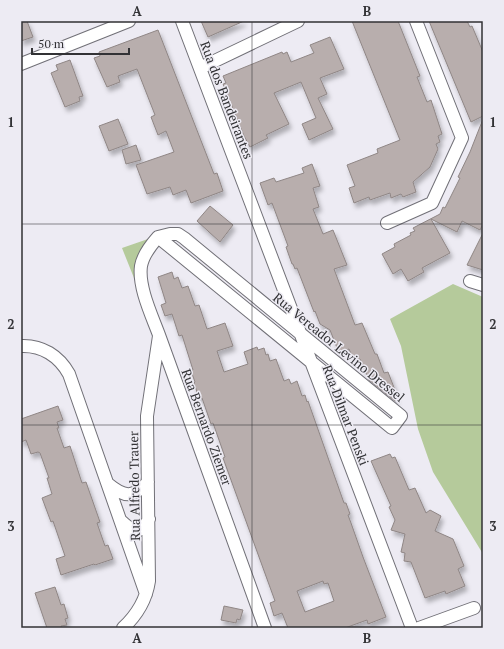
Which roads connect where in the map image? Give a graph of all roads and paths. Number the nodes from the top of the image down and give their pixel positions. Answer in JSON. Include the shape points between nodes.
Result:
{"nodes":[{"id":1,"x":129,"y":21,"type":"edge"},
{"id":2,"x":182,"y":21,"type":"edge"},
{"id":3,"x":298,"y":21,"type":"edge"},
{"id":4,"x":416,"y":21,"type":"edge"},
{"id":5,"x":21,"y":64,"type":"edge"},
{"id":6,"x":200,"y":68,"type":"junction"},
{"id":7,"x":245,"y":188,"type":"joint"},
{"id":8,"x":387,"y":223,"type":"dead end"},
{"id":9,"x":158,"y":237,"type":"junction"},
{"id":10,"x":470,"y":281,"type":"dead end"},
{"id":11,"x":483,"y":285,"type":"edge"},
{"id":12,"x":300,"y":333,"type":"junction"},
{"id":13,"x":159,"y":335,"type":"junction"},
{"id":14,"x":21,"y":346,"type":"edge"},
{"id":15,"x":312,"y":363,"type":"junction"},
{"id":16,"x":148,"y":482,"type":"junction"},
{"id":17,"x":108,"y":484,"type":"junction"},
{"id":18,"x":149,"y":518,"type":"junction"},
{"id":19,"x":121,"y":521,"type":"junction"},
{"id":20,"x":147,"y":595,"type":"junction"},
{"id":21,"x":474,"y":608,"type":"dead end"},
{"id":22,"x":123,"y":628,"type":"edge"},
{"id":23,"x":265,"y":628,"type":"edge"},
{"id":24,"x":412,"y":628,"type":"edge"},
{"id":25,"x":419,"y":628,"type":"edge"}],
"edges":[{"from":1,"to":5,"type":"street"},
{"from":2,"to":6,"type":"street","name":"Rua dos Bandeirantes"},
{"from":3,"to":6,"type":"street"},
{"from":4,"to":8,"type":"street","via":[[462,138],[432,203]]},
{"from":6,"to":7,"type":"street","name":"Rua dos Bandeirantes"},
{"from":7,"to":12,"type":"street","name":"Rua Dilmar Penski"},
{"from":9,"to":12,"type":"street","name":"Rua Vereador Levino Dressel","via":[[178,234],[184,238]]},
{"from":9,"to":13,"type":"street","name":"Rua Bernardo Ziemer","via":[[148,250],[141,267],[143,287]]},
{"from":9,"to":15,"type":"street","name":"Rua Vereador Levino Dressel"},
{"from":10,"to":11,"type":"street"},
{"from":12,"to":15,"type":"street","name":"Rua Dilmar Penski"},
{"from":12,"to":15,"type":"street","name":"Rua Vereador Levino Dressel","via":[[401,416],[392,428]]},
{"from":13,"to":16,"type":"street","name":"Rua Alfredo Trauer","via":[[147,416]]},
{"from":13,"to":23,"type":"street","name":"Rua Bernardo Ziemer"},
{"from":14,"to":17,"type":"street","via":[[40,348],[65,366]]},
{"from":15,"to":24,"type":"street","name":"Rua Dilmar Penski"},
{"from":16,"to":17,"type":"street","via":[[140,490],[125,494]]},
{"from":16,"to":18,"type":"street","name":"Rua Alfredo Trauer"},
{"from":17,"to":19,"type":"street"},
{"from":18,"to":19,"type":"street","via":[[144,528],[134,531]]},
{"from":18,"to":20,"type":"street","name":"Rua Alfredo Trauer","via":[[150,572]]},
{"from":19,"to":20,"type":"street"},
{"from":20,"to":22,"type":"street","name":"Rua Alfredo Trauer","via":[[137,613]]},
{"from":21,"to":25,"type":"street"}]}
